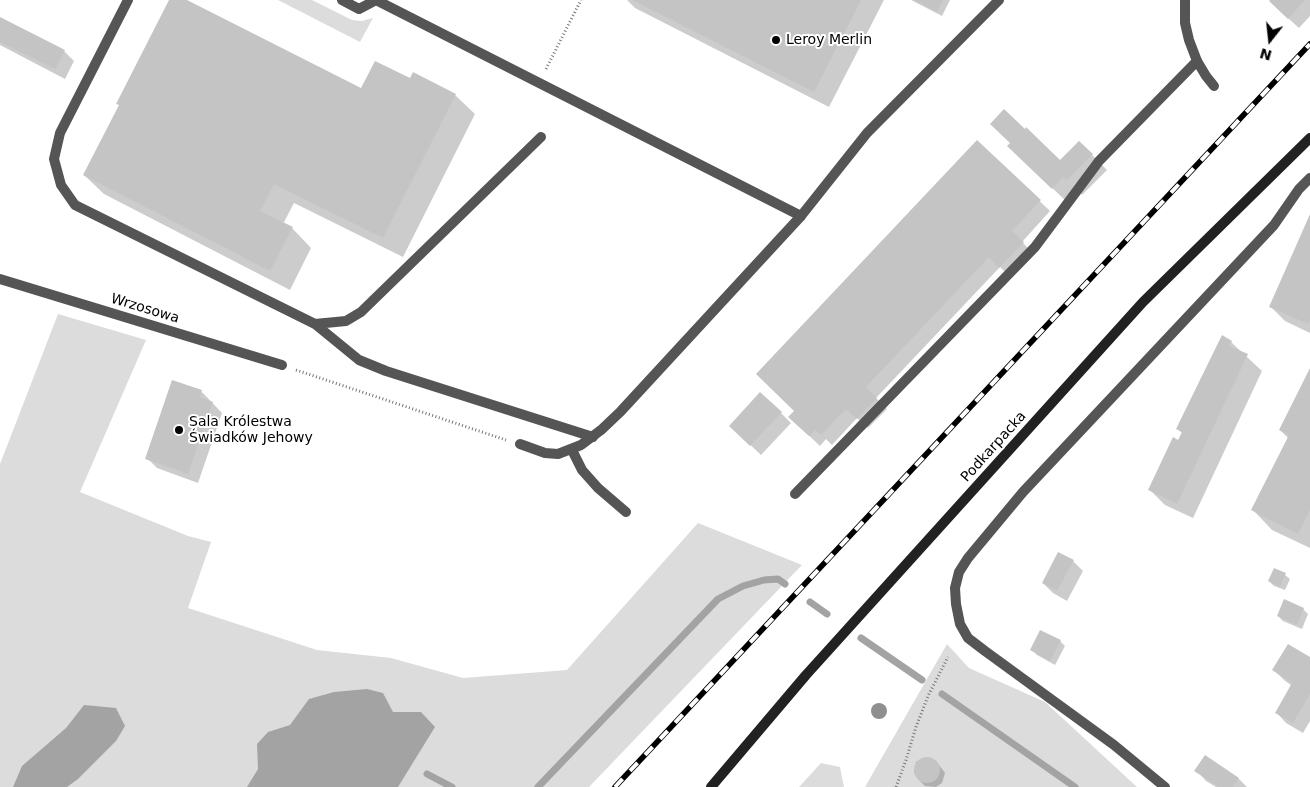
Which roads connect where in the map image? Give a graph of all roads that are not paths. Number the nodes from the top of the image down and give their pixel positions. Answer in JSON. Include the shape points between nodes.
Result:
{"nodes":[{"id":1,"x":128,"y":0,"type":"edge"},
{"id":2,"x":342,"y":0,"type":"edge"},
{"id":3,"x":376,"y":0,"type":"edge"},
{"id":4,"x":999,"y":0,"type":"edge"},
{"id":5,"x":1185,"y":0,"type":"edge"},
{"id":6,"x":1197,"y":61,"type":"junction"},
{"id":7,"x":1214,"y":86,"type":"dead end"},
{"id":8,"x":541,"y":137,"type":"dead end"},
{"id":9,"x":1310,"y":138,"type":"edge"},
{"id":10,"x":1310,"y":178,"type":"edge"},
{"id":11,"x":801,"y":216,"type":"junction"},
{"id":12,"x":0,"y":279,"type":"edge"},
{"id":13,"x":316,"y":324,"type":"junction"},
{"id":14,"x":282,"y":365,"type":"road end"},
{"id":15,"x":593,"y":437,"type":"junction"},
{"id":16,"x":520,"y":444,"type":"road end"},
{"id":17,"x":572,"y":450,"type":"junction"},
{"id":18,"x":795,"y":494,"type":"dead end"},
{"id":19,"x":626,"y":512,"type":"dead end"},
{"id":20,"x":712,"y":787,"type":"edge"},
{"id":21,"x":1165,"y":787,"type":"edge"}],
"edges":[{"from":1,"to":13,"type":"street","via":[[60,133],[54,159],[61,184],[76,204]]},
{"from":2,"to":3,"type":"street","via":[[359,9]]},
{"from":3,"to":11,"type":"street"},
{"from":4,"to":11,"type":"street","via":[[868,133]]},
{"from":5,"to":6,"type":"street","via":[[1188,40]]},
{"from":6,"to":7,"type":"street"},
{"from":6,"to":18,"type":"street","via":[[1100,161],[1035,247]]},
{"from":8,"to":13,"type":"street","via":[[362,312],[346,321]]},
{"from":9,"to":20,"type":"main road","name":"Podkarpacka","via":[[1143,302],[806,675]]},
{"from":10,"to":21,"type":"street","via":[[1274,225],[1023,492],[968,558],[959,572],[955,588],[960,624],[968,638],[1114,745]]},
{"from":11,"to":15,"type":"street"},
{"from":12,"to":14,"type":"street","name":"Wrzosowa"},
{"from":13,"to":15,"type":"street","via":[[359,360]]},
{"from":15,"to":17,"type":"street"},
{"from":16,"to":17,"type":"street","via":[[545,453]]},
{"from":17,"to":19,"type":"street","via":[[582,470]]}]}
